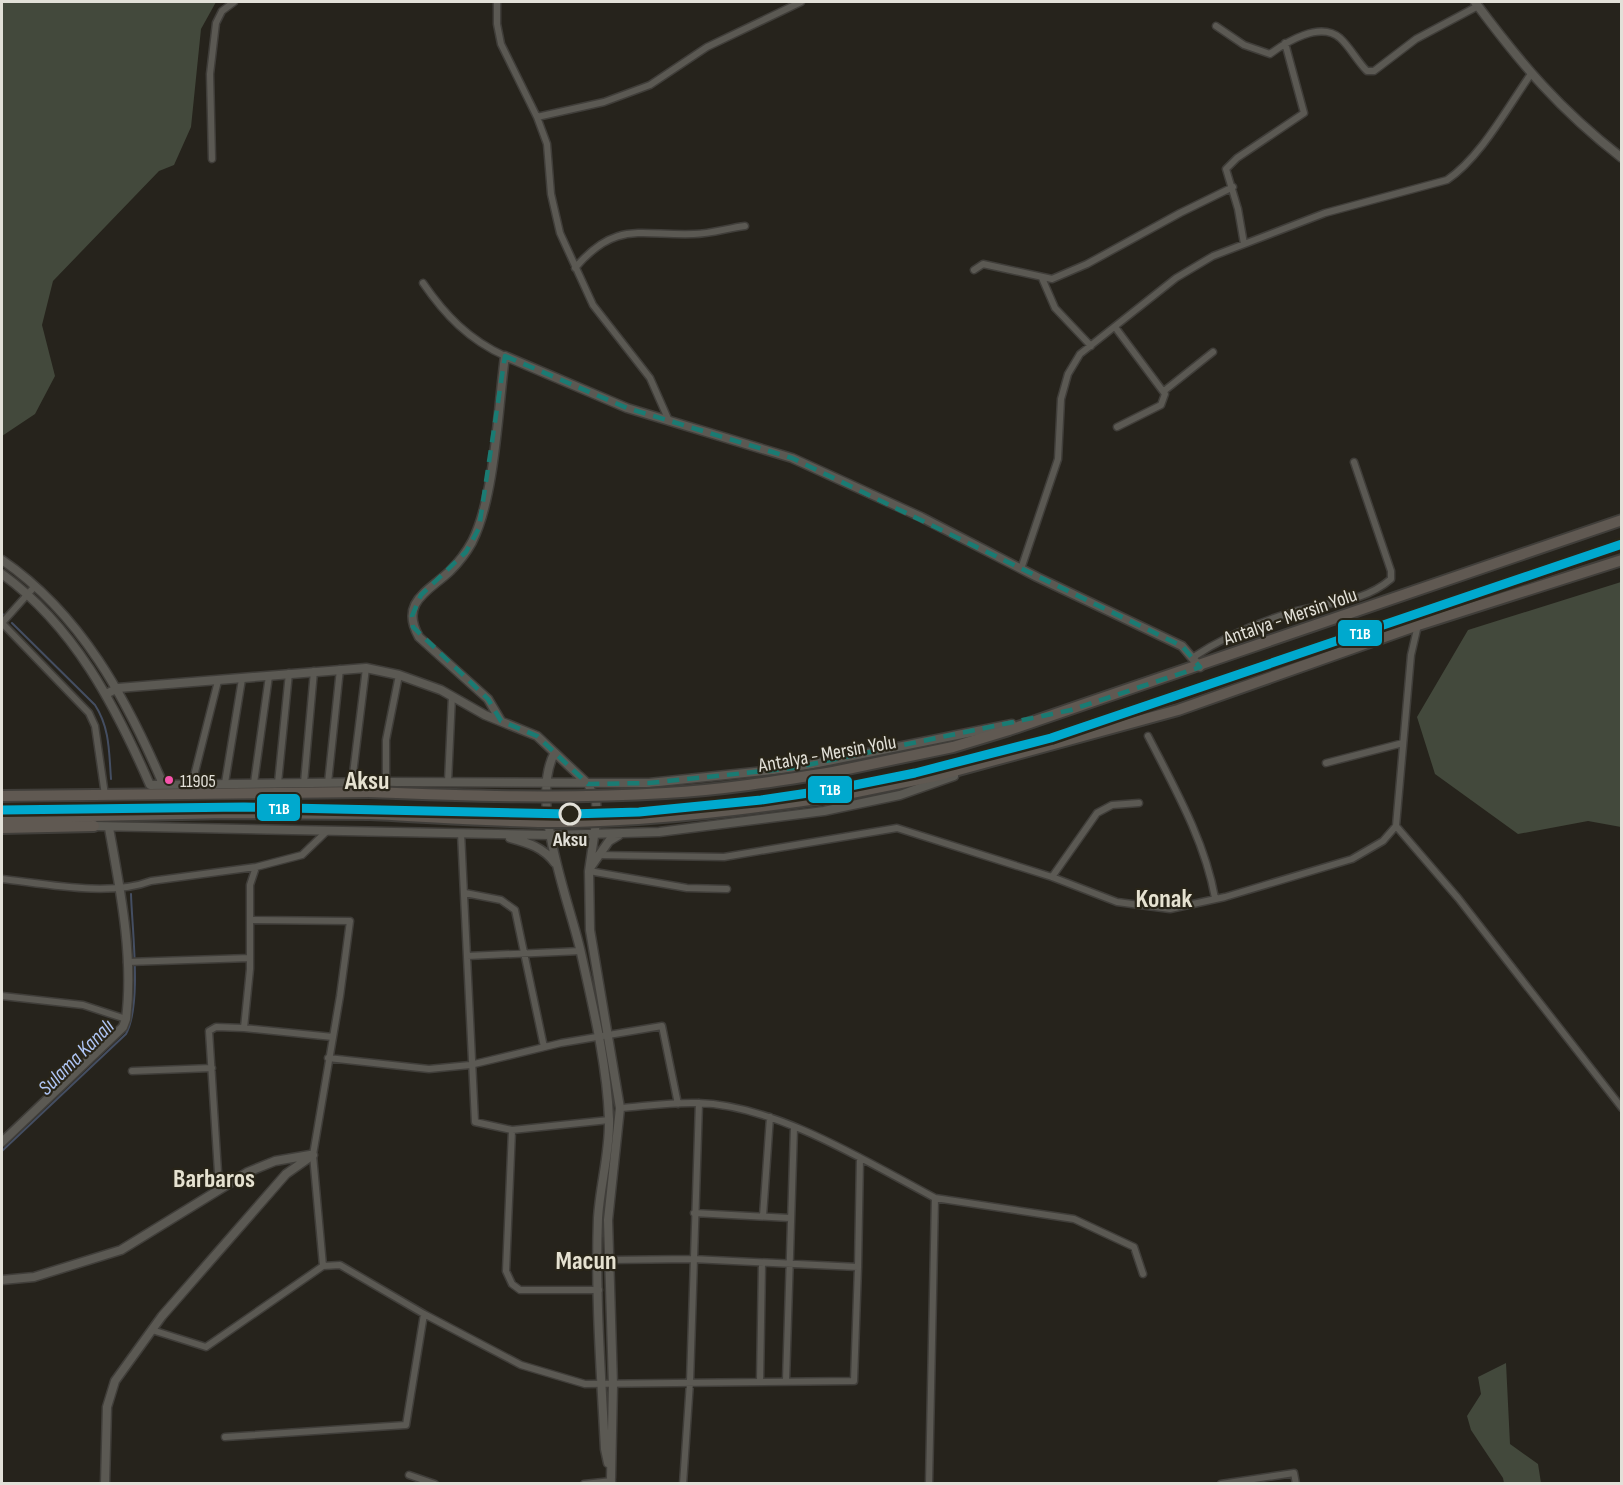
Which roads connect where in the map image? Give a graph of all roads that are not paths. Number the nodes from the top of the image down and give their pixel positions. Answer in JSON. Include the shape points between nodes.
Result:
{"nodes":[{"id":1,"x":234,"y":2,"type":"edge"},
{"id":2,"x":497,"y":2,"type":"edge"},
{"id":3,"x":801,"y":2,"type":"edge"},
{"id":4,"x":1476,"y":4,"type":"edge"},
{"id":5,"x":1216,"y":26,"type":"dead end"},
{"id":6,"x":1285,"y":43,"type":"junction"},
{"id":7,"x":1531,"y":74,"type":"junction"},
{"id":8,"x":537,"y":117,"type":"junction"},
{"id":9,"x":1622,"y":158,"type":"edge"},
{"id":10,"x":212,"y":159,"type":"dead end"},
{"id":11,"x":1233,"y":187,"type":"junction"},
{"id":12,"x":745,"y":226,"type":"dead end"},
{"id":13,"x":1244,"y":244,"type":"junction"},
{"id":14,"x":575,"y":268,"type":"junction"},
{"id":15,"x":974,"y":270,"type":"dead end"},
{"id":16,"x":1042,"y":278,"type":"junction"},
{"id":17,"x":423,"y":283,"type":"dead end"},
{"id":18,"x":1115,"y":327,"type":"junction"},
{"id":19,"x":1091,"y":346,"type":"junction"},
{"id":20,"x":1213,"y":352,"type":"dead end"},
{"id":21,"x":505,"y":356,"type":"junction"},
{"id":22,"x":1164,"y":391,"type":"junction"},
{"id":23,"x":669,"y":421,"type":"junction"},
{"id":24,"x":1117,"y":427,"type":"dead end"},
{"id":25,"x":1354,"y":462,"type":"dead end"},
{"id":26,"x":1622,"y":520,"type":"edge"},
{"id":27,"x":2,"y":560,"type":"edge"},
{"id":28,"x":1622,"y":560,"type":"edge"},
{"id":29,"x":1021,"y":569,"type":"junction"},
{"id":30,"x":2,"y":574,"type":"edge"},
{"id":31,"x":34,"y":586,"type":"junction"},
{"id":32,"x":27,"y":596,"type":"junction"},
{"id":33,"x":2,"y":623,"type":"edge"},
{"id":34,"x":1418,"y":626,"type":"junction"},
{"id":35,"x":1196,"y":663,"type":"junction"},
{"id":36,"x":340,"y":668,"type":"junction"},
{"id":37,"x":366,"y":668,"type":"junction"},
{"id":38,"x":314,"y":670,"type":"junction"},
{"id":39,"x":289,"y":673,"type":"junction"},
{"id":40,"x":399,"y":675,"type":"junction"},
{"id":41,"x":269,"y":676,"type":"junction"},
{"id":42,"x":242,"y":679,"type":"junction"},
{"id":43,"x":218,"y":681,"type":"junction"},
{"id":44,"x":118,"y":688,"type":"junction"},
{"id":45,"x":106,"y":694,"type":"junction"},
{"id":46,"x":452,"y":696,"type":"junction"},
{"id":47,"x":1071,"y":710,"type":"junction"},
{"id":48,"x":501,"y":721,"type":"junction"},
{"id":49,"x":1148,"y":736,"type":"dead end"},
{"id":50,"x":1403,"y":743,"type":"junction"},
{"id":51,"x":554,"y":754,"type":"junction"},
{"id":52,"x":993,"y":761,"type":"junction"},
{"id":53,"x":1326,"y":763,"type":"dead end"},
{"id":54,"x":352,"y":782,"type":"junction"},
{"id":55,"x":386,"y":782,"type":"junction"},
{"id":56,"x":448,"y":782,"type":"junction"},
{"id":57,"x":225,"y":783,"type":"junction"},
{"id":58,"x":254,"y":783,"type":"junction"},
{"id":59,"x":278,"y":783,"type":"junction"},
{"id":60,"x":304,"y":783,"type":"junction"},
{"id":61,"x":328,"y":783,"type":"junction"},
{"id":62,"x":163,"y":784,"type":"junction"},
{"id":63,"x":192,"y":784,"type":"junction"},
{"id":64,"x":548,"y":784,"type":"junction"},
{"id":65,"x":588,"y":784,"type":"junction"},
{"id":66,"x":150,"y":785,"type":"junction"},
{"id":67,"x":105,"y":795,"type":"junction"},
{"id":68,"x":120,"y":795,"type":"junction"},
{"id":69,"x":2,"y":796,"type":"edge"},
{"id":70,"x":1139,"y":803,"type":"dead end"},
{"id":71,"x":2,"y":818,"type":"edge"},
{"id":72,"x":26,"y":818,"type":"junction"},
{"id":73,"x":94,"y":826,"type":"junction"},
{"id":74,"x":1396,"y":826,"type":"junction"},
{"id":75,"x":2,"y":828,"type":"edge"},
{"id":76,"x":109,"y":828,"type":"junction"},
{"id":77,"x":327,"y":831,"type":"junction"},
{"id":78,"x":461,"y":833,"type":"junction"},
{"id":79,"x":495,"y":834,"type":"junction"},
{"id":80,"x":621,"y":834,"type":"junction"},
{"id":81,"x":550,"y":835,"type":"junction"},
{"id":82,"x":595,"y":835,"type":"junction"},
{"id":83,"x":598,"y":855,"type":"junction"},
{"id":84,"x":557,"y":866,"type":"junction"},
{"id":85,"x":256,"y":867,"type":"junction"},
{"id":86,"x":589,"y":871,"type":"junction"},
{"id":87,"x":1052,"y":877,"type":"junction"},
{"id":88,"x":2,"y":879,"type":"edge"},
{"id":89,"x":120,"y":888,"type":"junction"},
{"id":90,"x":727,"y":890,"type":"dead end"},
{"id":91,"x":465,"y":893,"type":"junction"},
{"id":92,"x":1215,"y":898,"type":"junction"},
{"id":93,"x":250,"y":920,"type":"junction"},
{"id":94,"x":581,"y":951,"type":"junction"},
{"id":95,"x":525,"y":953,"type":"junction"},
{"id":96,"x":467,"y":956,"type":"junction"},
{"id":97,"x":250,"y":957,"type":"junction"},
{"id":98,"x":128,"y":963,"type":"junction"},
{"id":99,"x":2,"y":996,"type":"edge"},
{"id":100,"x":126,"y":1019,"type":"junction"},
{"id":101,"x":244,"y":1028,"type":"junction"},
{"id":102,"x":609,"y":1035,"type":"junction"},
{"id":103,"x":333,"y":1037,"type":"junction"},
{"id":104,"x":597,"y":1037,"type":"junction"},
{"id":105,"x":544,"y":1047,"type":"junction"},
{"id":106,"x":328,"y":1058,"type":"junction"},
{"id":107,"x":470,"y":1065,"type":"junction"},
{"id":108,"x":212,"y":1068,"type":"junction"},
{"id":109,"x":132,"y":1071,"type":"dead end"},
{"id":110,"x":699,"y":1103,"type":"junction"},
{"id":111,"x":678,"y":1104,"type":"junction"},
{"id":112,"x":620,"y":1108,"type":"junction"},
{"id":113,"x":1622,"y":1108,"type":"edge"},
{"id":114,"x":770,"y":1117,"type":"junction"},
{"id":115,"x":609,"y":1120,"type":"junction"},
{"id":116,"x":794,"y":1128,"type":"junction"},
{"id":117,"x":512,"y":1130,"type":"junction"},
{"id":118,"x":2,"y":1142,"type":"edge"},
{"id":119,"x":313,"y":1155,"type":"junction"},
{"id":120,"x":860,"y":1158,"type":"junction"},
{"id":121,"x":219,"y":1188,"type":"junction"},
{"id":122,"x":935,"y":1198,"type":"junction"},
{"id":123,"x":694,"y":1213,"type":"junction"},
{"id":124,"x":763,"y":1216,"type":"junction"},
{"id":125,"x":790,"y":1218,"type":"junction"},
{"id":126,"x":692,"y":1259,"type":"junction"},
{"id":127,"x":609,"y":1260,"type":"junction"},
{"id":128,"x":762,"y":1263,"type":"junction"},
{"id":129,"x":788,"y":1264,"type":"junction"},
{"id":130,"x":323,"y":1266,"type":"junction"},
{"id":131,"x":858,"y":1267,"type":"junction"},
{"id":132,"x":1143,"y":1274,"type":"dead end"},
{"id":133,"x":2,"y":1280,"type":"edge"},
{"id":134,"x":599,"y":1290,"type":"junction"},
{"id":135,"x":424,"y":1314,"type":"junction"},
{"id":136,"x":152,"y":1329,"type":"junction"},
{"id":137,"x":690,"y":1382,"type":"junction"},
{"id":138,"x":760,"y":1382,"type":"junction"},
{"id":139,"x":786,"y":1382,"type":"junction"},
{"id":140,"x":602,"y":1385,"type":"junction"},
{"id":141,"x":613,"y":1385,"type":"junction"},
{"id":142,"x":225,"y":1437,"type":"dead end"},
{"id":143,"x":409,"y":1475,"type":"dead end"},
{"id":144,"x":612,"y":1481,"type":"edge"},
{"id":145,"x":105,"y":1484,"type":"edge"},
{"id":146,"x":435,"y":1484,"type":"edge"},
{"id":147,"x":584,"y":1484,"type":"edge"},
{"id":148,"x":683,"y":1484,"type":"edge"},
{"id":149,"x":929,"y":1484,"type":"edge"},
{"id":150,"x":1221,"y":1484,"type":"edge"},
{"id":151,"x":1296,"y":1484,"type":"edge"}],
"edges":[{"from":1,"to":10,"type":"street","via":[[222,11],[216,23],[210,74]]},
{"from":2,"to":8,"type":"street","via":[[501,44]]},
{"from":3,"to":8,"type":"street","via":[[706,47],[650,85],[604,102]]},
{"from":4,"to":6,"type":"street","via":[[1416,39],[1374,71],[1367,71],[1340,38],[1330,32],[1313,33]]},
{"from":4,"to":7,"type":"street"},
{"from":5,"to":6,"type":"street","via":[[1258,52],[1270,54]]},
{"from":6,"to":11,"type":"street","via":[[1304,113],[1226,169]]},
{"from":7,"to":9,"type":"street","via":[[1561,107]]},
{"from":7,"to":13,"type":"street","via":[[1473,157],[1447,180],[1324,213]]},
{"from":8,"to":14,"type":"street","via":[[547,144],[555,216]]},
{"from":11,"to":13,"type":"street"},
{"from":11,"to":16,"type":"street","via":[[1070,273]]},
{"from":12,"to":14,"type":"street","via":[[693,234],[627,233],[601,243]]},
{"from":13,"to":18,"type":"street","via":[[1213,256],[1176,279]]},
{"from":14,"to":23,"type":"street","via":[[593,304],[650,378]]},
{"from":15,"to":16,"type":"street","via":[[983,264]]},
{"from":16,"to":19,"type":"street","via":[[1055,308]]},
{"from":17,"to":21,"type":"street","via":[[450,320]]},
{"from":18,"to":19,"type":"street"},
{"from":18,"to":22,"type":"street"},
{"from":19,"to":29,"type":"street","via":[[1080,354],[1068,374],[1061,399],[1058,459]]},
{"from":20,"to":22,"type":"street"},
{"from":21,"to":23,"type":"street","via":[[627,408]]},
{"from":21,"to":48,"type":"street","via":[[486,503],[479,528],[450,571],[421,594],[412,616],[419,637],[488,699]]},
{"from":22,"to":24,"type":"street","via":[[1161,405]]},
{"from":23,"to":29,"type":"street","via":[[792,459],[921,517]]},
{"from":25,"to":35,"type":"street","via":[[1391,579],[1380,589],[1357,599],[1320,605],[1247,627],[1223,638]]},
{"from":26,"to":35,"type":"highway","name":"Antalya - Mersin Yolu"},
{"from":27,"to":31,"type":"street"},
{"from":28,"to":34,"type":"highway"},
{"from":29,"to":35,"type":"street","via":[[1182,646]]},
{"from":30,"to":32,"type":"street"},
{"from":31,"to":32,"type":"street"},
{"from":31,"to":44,"type":"street","via":[[73,625]]},
{"from":32,"to":33,"type":"street"},
{"from":32,"to":45,"type":"street","via":[[63,632]]},
{"from":33,"to":67,"type":"street","via":[[89,713],[95,726]]},
{"from":34,"to":50,"type":"street","via":[[1411,655]]},
{"from":34,"to":52,"type":"highway","via":[[1178,710]]},
{"from":35,"to":47,"type":"highway","name":"Antalya - Mersin Yolu"},
{"from":36,"to":37,"type":"street"},
{"from":36,"to":38,"type":"street"},
{"from":36,"to":61,"type":"street"},
{"from":37,"to":40,"type":"street"},
{"from":37,"to":54,"type":"street"},
{"from":38,"to":39,"type":"street"},
{"from":38,"to":60,"type":"street"},
{"from":39,"to":41,"type":"street"},
{"from":39,"to":59,"type":"street"},
{"from":40,"to":46,"type":"street"},
{"from":40,"to":55,"type":"street","via":[[386,740]]},
{"from":41,"to":42,"type":"street"},
{"from":41,"to":58,"type":"street"},
{"from":42,"to":43,"type":"street"},
{"from":42,"to":57,"type":"street"},
{"from":43,"to":44,"type":"street"},
{"from":43,"to":63,"type":"street"},
{"from":44,"to":45,"type":"street"},
{"from":44,"to":62,"type":"street"},
{"from":45,"to":66,"type":"street"},
{"from":46,"to":48,"type":"street"},
{"from":46,"to":56,"type":"street"},
{"from":47,"to":65,"type":"street","via":[[966,735],[793,768],[649,783]]},
{"from":47,"to":68,"type":"highway","name":"Antalya - Mersin Yolu","bridge":true,"via":[[953,747],[833,772],[720,789],[527,798],[369,792]]},
{"from":48,"to":51,"type":"street","via":[[537,736]]},
{"from":49,"to":92,"type":"street","via":[[1191,824]]},
{"from":50,"to":53,"type":"street"},
{"from":50,"to":74,"type":"street"},
{"from":51,"to":64,"type":"street"},
{"from":51,"to":65,"type":"street"},
{"from":52,"to":72,"type":"highway","bridge":true,"via":[[837,796],[725,811],[598,821],[226,813]]},
{"from":52,"to":80,"type":"street","via":[[900,795],[824,811],[728,825]]},
{"from":54,"to":55,"type":"street"},
{"from":54,"to":61,"type":"street"},
{"from":55,"to":56,"type":"street"},
{"from":56,"to":64,"type":"street"},
{"from":57,"to":58,"type":"street"},
{"from":57,"to":63,"type":"street"},
{"from":58,"to":59,"type":"street"},
{"from":59,"to":60,"type":"street"},
{"from":60,"to":61,"type":"street"},
{"from":62,"to":63,"type":"street"},
{"from":62,"to":66,"type":"street"},
{"from":64,"to":65,"type":"street"},
{"from":64,"to":81,"type":"street"},
{"from":65,"to":82,"type":"street","via":[[596,801]]},
{"from":66,"to":68,"type":"highway"},
{"from":67,"to":68,"type":"highway","name":"Antalya - Mersin Yolu"},
{"from":67,"to":69,"type":"highway","name":"Antalya - Mersin Yolu"},
{"from":70,"to":87,"type":"street","via":[[1112,805],[1097,813]]},
{"from":71,"to":72,"type":"highway"},
{"from":72,"to":73,"type":"highway"},
{"from":73,"to":75,"type":"highway"},
{"from":73,"to":76,"type":"street"},
{"from":74,"to":92,"type":"street","via":[[1383,841],[1352,859]]},
{"from":74,"to":113,"type":"street","via":[[1458,898]]},
{"from":76,"to":77,"type":"street"},
{"from":76,"to":89,"type":"street"},
{"from":77,"to":78,"type":"street"},
{"from":77,"to":85,"type":"street","via":[[302,855]]},
{"from":78,"to":79,"type":"street"},
{"from":78,"to":91,"type":"street"},
{"from":79,"to":81,"type":"street"},
{"from":79,"to":84,"type":"street","via":[[532,844],[547,853]]},
{"from":80,"to":82,"type":"street"},
{"from":80,"to":83,"type":"street"},
{"from":81,"to":82,"type":"street"},
{"from":81,"to":84,"type":"street"},
{"from":82,"to":86,"type":"street"},
{"from":83,"to":86,"type":"street"},
{"from":83,"to":87,"type":"street","via":[[724,857],[897,828]]},
{"from":84,"to":94,"type":"street"},
{"from":85,"to":89,"type":"street"},
{"from":85,"to":93,"type":"street","via":[[250,885]]},
{"from":86,"to":90,"type":"street","via":[[687,888]]},
{"from":86,"to":102,"type":"street","via":[[590,930]]},
{"from":87,"to":92,"type":"street","via":[[1117,902],[1147,907],[1170,909]]},
{"from":88,"to":89,"type":"street"},
{"from":89,"to":98,"type":"street"},
{"from":91,"to":95,"type":"street","via":[[513,906]]},
{"from":91,"to":96,"type":"street"},
{"from":93,"to":97,"type":"street"},
{"from":93,"to":103,"type":"street","via":[[350,921]]},
{"from":94,"to":95,"type":"street"},
{"from":94,"to":104,"type":"street"},
{"from":95,"to":96,"type":"street"},
{"from":95,"to":105,"type":"street"},
{"from":96,"to":107,"type":"street"},
{"from":97,"to":98,"type":"street"},
{"from":97,"to":101,"type":"street"},
{"from":98,"to":100,"type":"street"},
{"from":99,"to":100,"type":"street","via":[[83,1005]]},
{"from":100,"to":118,"type":"street","via":[[123,1027]]},
{"from":101,"to":103,"type":"street"},
{"from":101,"to":108,"type":"street","via":[[209,1030]]},
{"from":102,"to":104,"type":"street"},
{"from":102,"to":111,"type":"street","via":[[662,1026]]},
{"from":102,"to":112,"type":"street"},
{"from":103,"to":106,"type":"street"},
{"from":104,"to":105,"type":"street"},
{"from":104,"to":115,"type":"street"},
{"from":105,"to":107,"type":"street"},
{"from":106,"to":107,"type":"street","via":[[429,1069]]},
{"from":106,"to":119,"type":"street"},
{"from":107,"to":117,"type":"street","via":[[475,1122]]},
{"from":108,"to":109,"type":"street"},
{"from":108,"to":121,"type":"street"},
{"from":110,"to":111,"type":"street"},
{"from":110,"to":114,"type":"street"},
{"from":110,"to":123,"type":"street"},
{"from":111,"to":112,"type":"street"},
{"from":112,"to":127,"type":"street","via":[[608,1220]]},
{"from":114,"to":116,"type":"street"},
{"from":114,"to":124,"type":"street"},
{"from":115,"to":117,"type":"street"},
{"from":115,"to":134,"type":"street","via":[[598,1217]]},
{"from":116,"to":120,"type":"street"},
{"from":116,"to":125,"type":"street"},
{"from":117,"to":134,"type":"street","via":[[506,1271],[509,1280],[520,1290]]},
{"from":119,"to":121,"type":"street","via":[[275,1161]]},
{"from":119,"to":130,"type":"street"},
{"from":119,"to":136,"type":"street","via":[[286,1174]]},
{"from":120,"to":122,"type":"street"},
{"from":120,"to":131,"type":"street"},
{"from":121,"to":133,"type":"street","via":[[121,1250],[34,1277]]},
{"from":122,"to":132,"type":"street","via":[[1087,1223],[1134,1246]]},
{"from":122,"to":149,"type":"street"},
{"from":123,"to":124,"type":"street"},
{"from":123,"to":126,"type":"street"},
{"from":124,"to":125,"type":"street"},
{"from":125,"to":129,"type":"street"},
{"from":126,"to":127,"type":"street"},
{"from":126,"to":128,"type":"street"},
{"from":126,"to":137,"type":"street"},
{"from":127,"to":141,"type":"street"},
{"from":128,"to":129,"type":"street"},
{"from":128,"to":138,"type":"street"},
{"from":129,"to":131,"type":"street"},
{"from":129,"to":139,"type":"street"},
{"from":130,"to":135,"type":"street","via":[[339,1265]]},
{"from":130,"to":136,"type":"street","via":[[206,1347]]},
{"from":131,"to":139,"type":"street","via":[[855,1381]]},
{"from":134,"to":140,"type":"street"},
{"from":135,"to":140,"type":"street","via":[[521,1365],[585,1384]]},
{"from":135,"to":142,"type":"street","via":[[406,1425]]},
{"from":136,"to":145,"type":"street","via":[[116,1381],[107,1407]]},
{"from":137,"to":138,"type":"street"},
{"from":137,"to":141,"type":"street"},
{"from":137,"to":148,"type":"street"},
{"from":138,"to":139,"type":"street"},
{"from":140,"to":141,"type":"street"},
{"from":140,"to":144,"type":"street","via":[[605,1449]]},
{"from":141,"to":144,"type":"street"},
{"from":143,"to":146,"type":"street"},
{"from":144,"to":147,"type":"street"},
{"from":150,"to":151,"type":"street","via":[[1294,1473]]}]}
